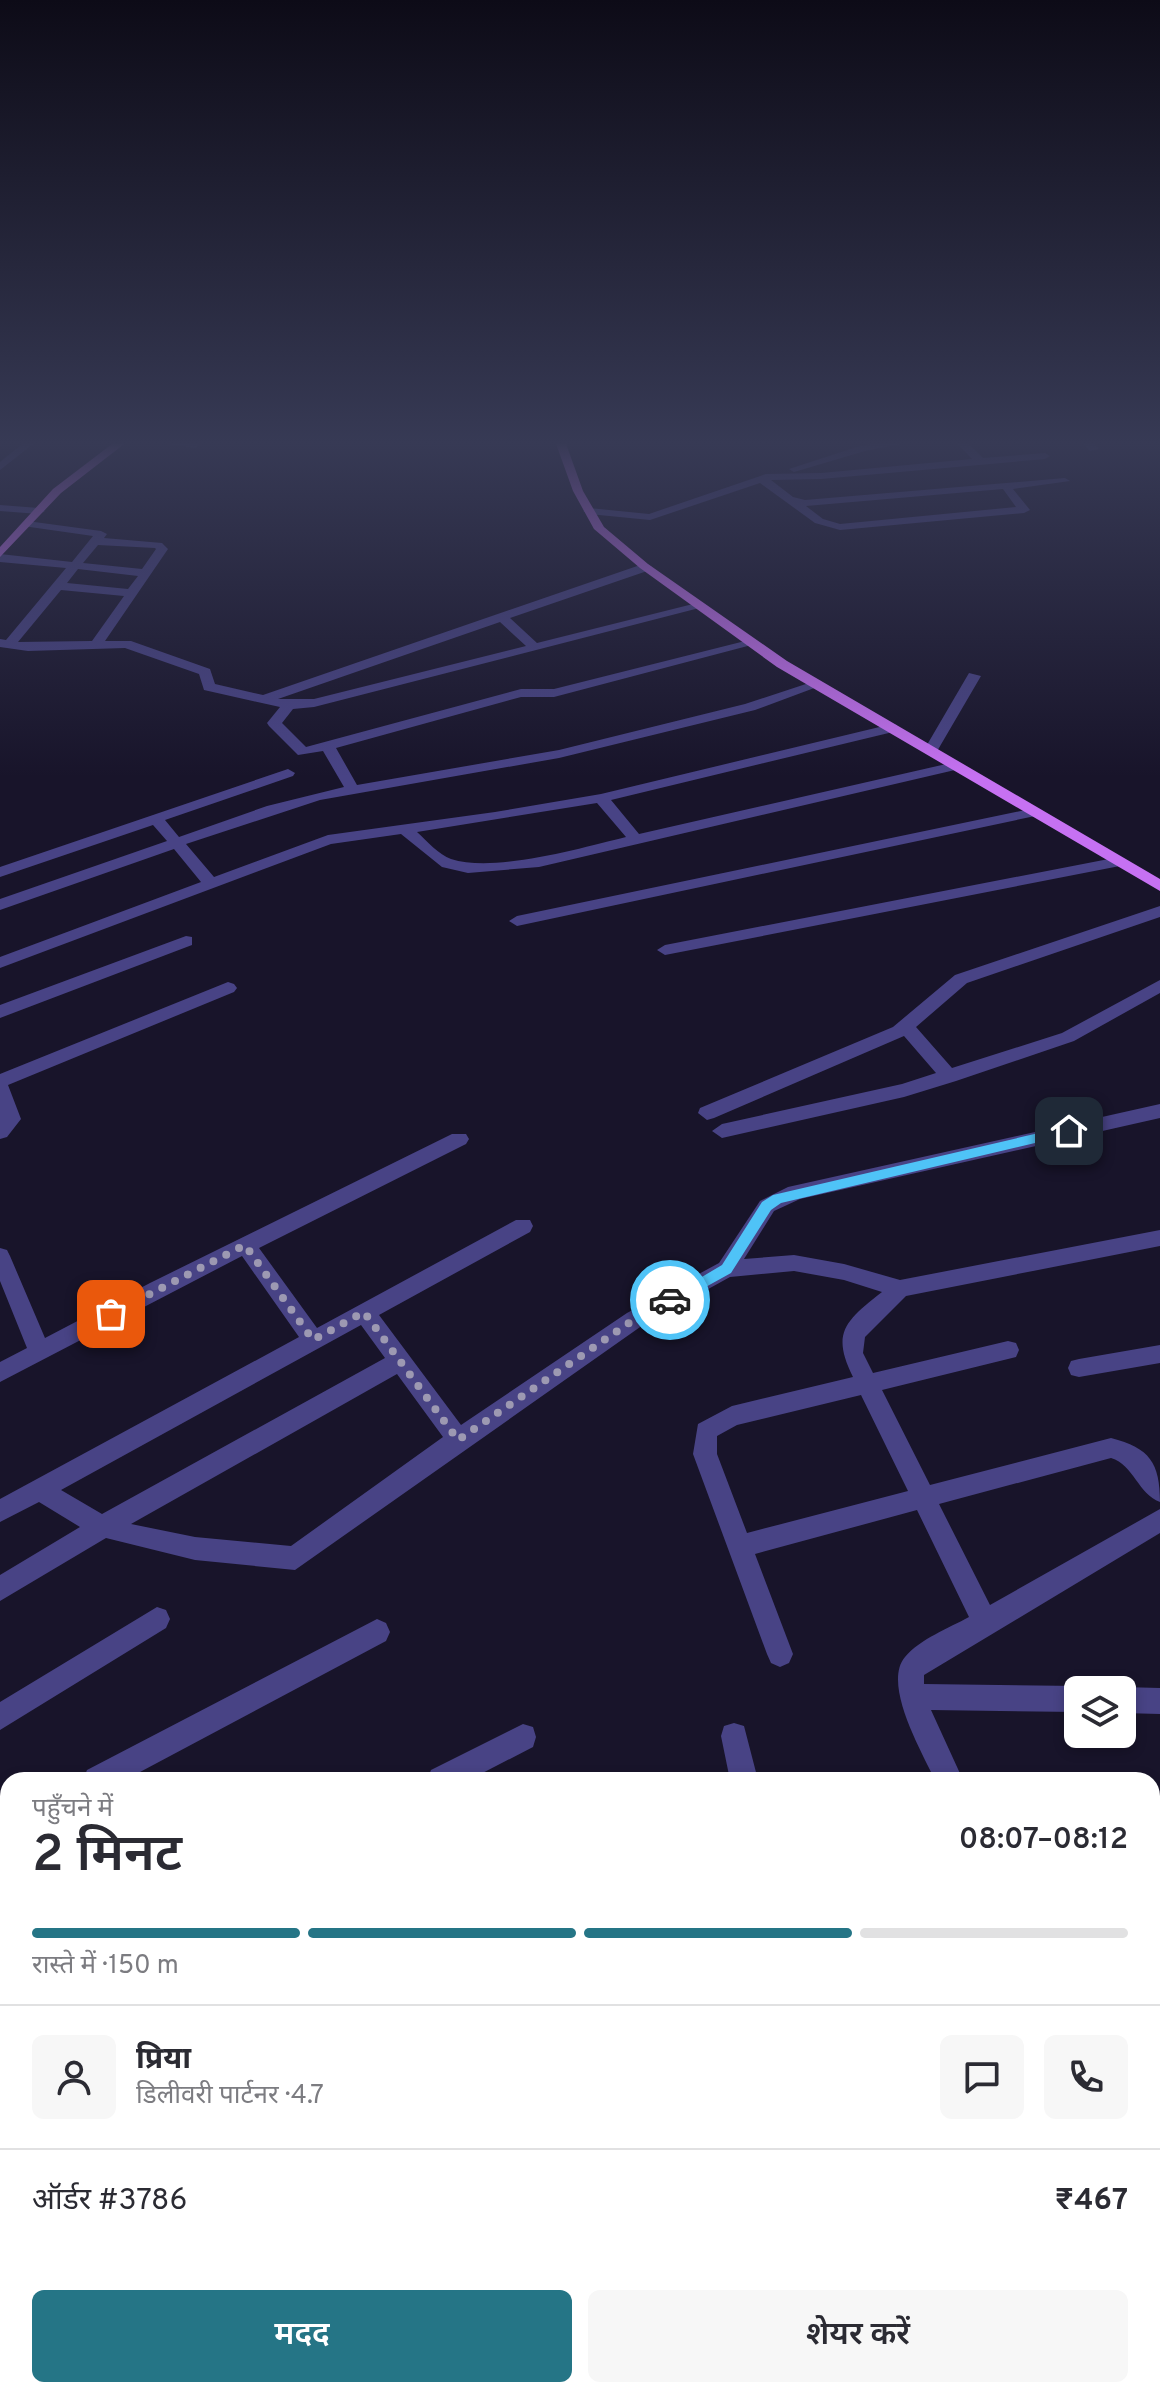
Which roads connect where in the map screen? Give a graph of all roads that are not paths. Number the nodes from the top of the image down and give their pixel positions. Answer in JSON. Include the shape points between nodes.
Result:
{"nodes":[{"id":1,"x":84,"y":553,"type":"edge"},
{"id":2,"x":160,"y":553,"type":"edge"},
{"id":3,"x":629,"y":553,"type":"edge"},
{"id":4,"x":0,"y":556,"type":"edge"},
{"id":5,"x":74,"y":565,"type":"junction"},
{"id":6,"x":646,"y":567,"type":"junction"},
{"id":7,"x":148,"y":573,"type":"junction"},
{"id":8,"x":57,"y":586,"type":"junction"},
{"id":9,"x":134,"y":593,"type":"junction"},
{"id":10,"x":701,"y":606,"type":"junction"},
{"id":11,"x":502,"y":617,"type":"junction"},
{"id":12,"x":97,"y":643,"type":"junction"},
{"id":13,"x":753,"y":643,"type":"junction"},
{"id":14,"x":4,"y":644,"type":"edge"},
{"id":15,"x":535,"y":648,"type":"junction"},
{"id":16,"x":974,"y":676,"type":"dead end"},
{"id":17,"x":818,"y":684,"type":"junction"},
{"id":18,"x":264,"y":699,"type":"junction"},
{"id":19,"x":289,"y":705,"type":"junction"},
{"id":20,"x":892,"y":728,"type":"junction"},
{"id":21,"x":327,"y":745,"type":"junction"},
{"id":22,"x":931,"y":750,"type":"junction"},
{"id":23,"x":955,"y":766,"type":"junction"},
{"id":24,"x":288,"y":773,"type":"dead end"},
{"id":25,"x":353,"y":790,"type":"junction"},
{"id":26,"x":601,"y":798,"type":"junction"},
{"id":27,"x":1035,"y":812,"type":"junction"},
{"id":28,"x":156,"y":819,"type":"junction"},
{"id":29,"x":405,"y":830,"type":"junction"},
{"id":30,"x":637,"y":841,"type":"junction"},
{"id":31,"x":177,"y":843,"type":"junction"},
{"id":32,"x":1119,"y":862,"type":"junction"},
{"id":33,"x":0,"y":872,"type":"edge"},
{"id":34,"x":211,"y":883,"type":"junction"},
{"id":35,"x":1160,"y":886,"type":"edge"},
{"id":36,"x":0,"y":905,"type":"edge"},
{"id":37,"x":1160,"y":911,"type":"edge"},
{"id":38,"x":517,"y":921,"type":"dead end"},
{"id":39,"x":186,"y":941,"type":"dead end"},
{"id":40,"x":665,"y":950,"type":"dead end"},
{"id":41,"x":0,"y":963,"type":"edge"},
{"id":42,"x":1160,"y":986,"type":"edge"},
{"id":43,"x":228,"y":988,"type":"dead end"},
{"id":44,"x":0,"y":1012,"type":"edge"},
{"id":45,"x":906,"y":1027,"type":"junction"},
{"id":46,"x":949,"y":1076,"type":"junction"},
{"id":47,"x":0,"y":1081,"type":"edge"},
{"id":48,"x":0,"y":1088,"type":"edge"},
{"id":49,"x":1160,"y":1111,"type":"edge"},
{"id":50,"x":707,"y":1113,"type":"dead end"},
{"id":51,"x":722,"y":1131,"type":"dead end"},
{"id":52,"x":0,"y":1132,"type":"edge"},
{"id":53,"x":459,"y":1139,"type":"dead end"},
{"id":54,"x":523,"y":1226,"type":"dead end"},
{"id":55,"x":1160,"y":1238,"type":"edge"},
{"id":56,"x":245,"y":1245,"type":"junction"},
{"id":57,"x":0,"y":1256,"type":"edge"},
{"id":58,"x":726,"y":1269,"type":"junction"},
{"id":59,"x":6,"y":1286,"type":"edge"},
{"id":60,"x":900,"y":1289,"type":"junction"},
{"id":61,"x":364,"y":1312,"type":"junction"},
{"id":62,"x":313,"y":1340,"type":"junction"},
{"id":63,"x":1008,"y":1350,"type":"dead end"},
{"id":64,"x":40,"y":1352,"type":"junction"},
{"id":65,"x":1160,"y":1354,"type":"edge"},
{"id":66,"x":400,"y":1361,"type":"junction"},
{"id":67,"x":1079,"y":1368,"type":"dead end"},
{"id":68,"x":0,"y":1373,"type":"edge"},
{"id":69,"x":868,"y":1385,"type":"junction"},
{"id":70,"x":458,"y":1440,"type":"junction"},
{"id":71,"x":40,"y":1489,"type":"junction"},
{"id":72,"x":1160,"y":1491,"type":"edge"},
{"id":73,"x":921,"y":1497,"type":"junction"},
{"id":74,"x":0,"y":1511,"type":"edge"},
{"id":75,"x":1160,"y":1520,"type":"edge"},
{"id":76,"x":107,"y":1524,"type":"junction"},
{"id":77,"x":740,"y":1546,"type":"junction"},
{"id":78,"x":0,"y":1589,"type":"edge"},
{"id":79,"x":157,"y":1619,"type":"dead end"},
{"id":80,"x":985,"y":1622,"type":"junction"},
{"id":81,"x":377,"y":1632,"type":"dead end"},
{"id":82,"x":780,"y":1654,"type":"dead end"},
{"id":83,"x":913,"y":1697,"type":"junction"},
{"id":84,"x":1064,"y":1699,"type":"edge"},
{"id":85,"x":1136,"y":1700,"type":"edge"},
{"id":86,"x":1160,"y":1701,"type":"edge"},
{"id":87,"x":0,"y":1717,"type":"edge"},
{"id":88,"x":734,"y":1736,"type":"dead end"},
{"id":89,"x":523,"y":1737,"type":"dead end"},
{"id":90,"x":112,"y":1772,"type":"edge"},
{"id":91,"x":456,"y":1772,"type":"edge"},
{"id":92,"x":742,"y":1772,"type":"edge"},
{"id":93,"x":946,"y":1772,"type":"edge"}],
"edges":[{"from":1,"to":5,"type":"street"},
{"from":2,"to":7,"type":"street"},
{"from":3,"to":6,"type":"main road"},
{"from":4,"to":5,"type":"street"},
{"from":5,"to":7,"type":"street"},
{"from":5,"to":8,"type":"street"},
{"from":6,"to":10,"type":"main road"},
{"from":6,"to":11,"type":"street"},
{"from":7,"to":9,"type":"street"},
{"from":8,"to":9,"type":"street"},
{"from":8,"to":14,"type":"street"},
{"from":9,"to":12,"type":"street"},
{"from":10,"to":13,"type":"main road"},
{"from":10,"to":15,"type":"street"},
{"from":11,"to":15,"type":"street"},
{"from":11,"to":18,"type":"street"},
{"from":12,"to":14,"type":"street"},
{"from":12,"to":18,"type":"street","via":[[126,644],[205,672],[209,687]]},
{"from":13,"to":17,"type":"main road"},
{"from":13,"to":21,"type":"street","via":[[554,693],[521,693]]},
{"from":15,"to":19,"type":"street"},
{"from":16,"to":22,"type":"street"},
{"from":17,"to":20,"type":"main road"},
{"from":17,"to":25,"type":"street","via":[[750,707],[559,754]]},
{"from":18,"to":19,"type":"street"},
{"from":19,"to":21,"type":"street","via":[[274,723],[303,752]]},
{"from":20,"to":22,"type":"main road"},
{"from":20,"to":26,"type":"street"},
{"from":21,"to":25,"type":"street"},
{"from":22,"to":23,"type":"main road"},
{"from":23,"to":27,"type":"main road"},
{"from":23,"to":30,"type":"street"},
{"from":24,"to":28,"type":"street"},
{"from":25,"to":31,"type":"street","via":[[272,809]]},
{"from":26,"to":29,"type":"street"},
{"from":26,"to":30,"type":"street"},
{"from":27,"to":32,"type":"main road"},
{"from":27,"to":38,"type":"street"},
{"from":28,"to":31,"type":"street"},
{"from":28,"to":33,"type":"street"},
{"from":29,"to":30,"type":"street","via":[[442,862],[468,868],[539,862]]},
{"from":29,"to":34,"type":"street","via":[[328,840]]},
{"from":31,"to":34,"type":"street"},
{"from":31,"to":36,"type":"street"},
{"from":32,"to":35,"type":"main road"},
{"from":32,"to":40,"type":"street"},
{"from":34,"to":41,"type":"street"},
{"from":37,"to":45,"type":"street","via":[[961,979]]},
{"from":39,"to":44,"type":"street"},
{"from":42,"to":46,"type":"street","via":[[1076,1033]]},
{"from":43,"to":47,"type":"street"},
{"from":45,"to":46,"type":"street"},
{"from":45,"to":50,"type":"street"},
{"from":46,"to":51,"type":"street"},
{"from":48,"to":52,"type":"street","via":[[12,1119]]},
{"from":49,"to":58,"type":"street","via":[[786,1195],[767,1206]]},
{"from":53,"to":56,"type":"street"},
{"from":54,"to":61,"type":"street"},
{"from":55,"to":60,"type":"street"},
{"from":56,"to":62,"type":"street"},
{"from":56,"to":64,"type":"street"},
{"from":57,"to":59,"type":"street"},
{"from":58,"to":60,"type":"street","via":[[794,1263]]},
{"from":58,"to":70,"type":"street","via":[[635,1319]]},
{"from":59,"to":64,"type":"street"},
{"from":60,"to":69,"type":"street","via":[[850,1341]]},
{"from":61,"to":62,"type":"street"},
{"from":61,"to":66,"type":"street"},
{"from":62,"to":71,"type":"street"},
{"from":63,"to":69,"type":"street"},
{"from":64,"to":68,"type":"street"},
{"from":65,"to":67,"type":"street"},
{"from":66,"to":70,"type":"street"},
{"from":66,"to":76,"type":"street"},
{"from":69,"to":73,"type":"street"},
{"from":69,"to":77,"type":"street","via":[[732,1416],[706,1431],[705,1454]]},
{"from":70,"to":76,"type":"street","via":[[295,1558],[169,1546]]},
{"from":71,"to":74,"type":"street"},
{"from":71,"to":76,"type":"street","via":[[61,1508]]},
{"from":72,"to":73,"type":"street","via":[[1129,1453],[1111,1448]]},
{"from":73,"to":77,"type":"street"},
{"from":73,"to":80,"type":"street"},
{"from":75,"to":80,"type":"street"},
{"from":76,"to":78,"type":"street"},
{"from":77,"to":82,"type":"street"},
{"from":79,"to":87,"type":"street"},
{"from":80,"to":83,"type":"street","via":[[920,1661],[912,1670]]},
{"from":81,"to":90,"type":"street"},
{"from":83,"to":84,"type":"street"},
{"from":83,"to":93,"type":"street"},
{"from":85,"to":86,"type":"street"},
{"from":88,"to":92,"type":"street"},
{"from":89,"to":91,"type":"street"}]}
